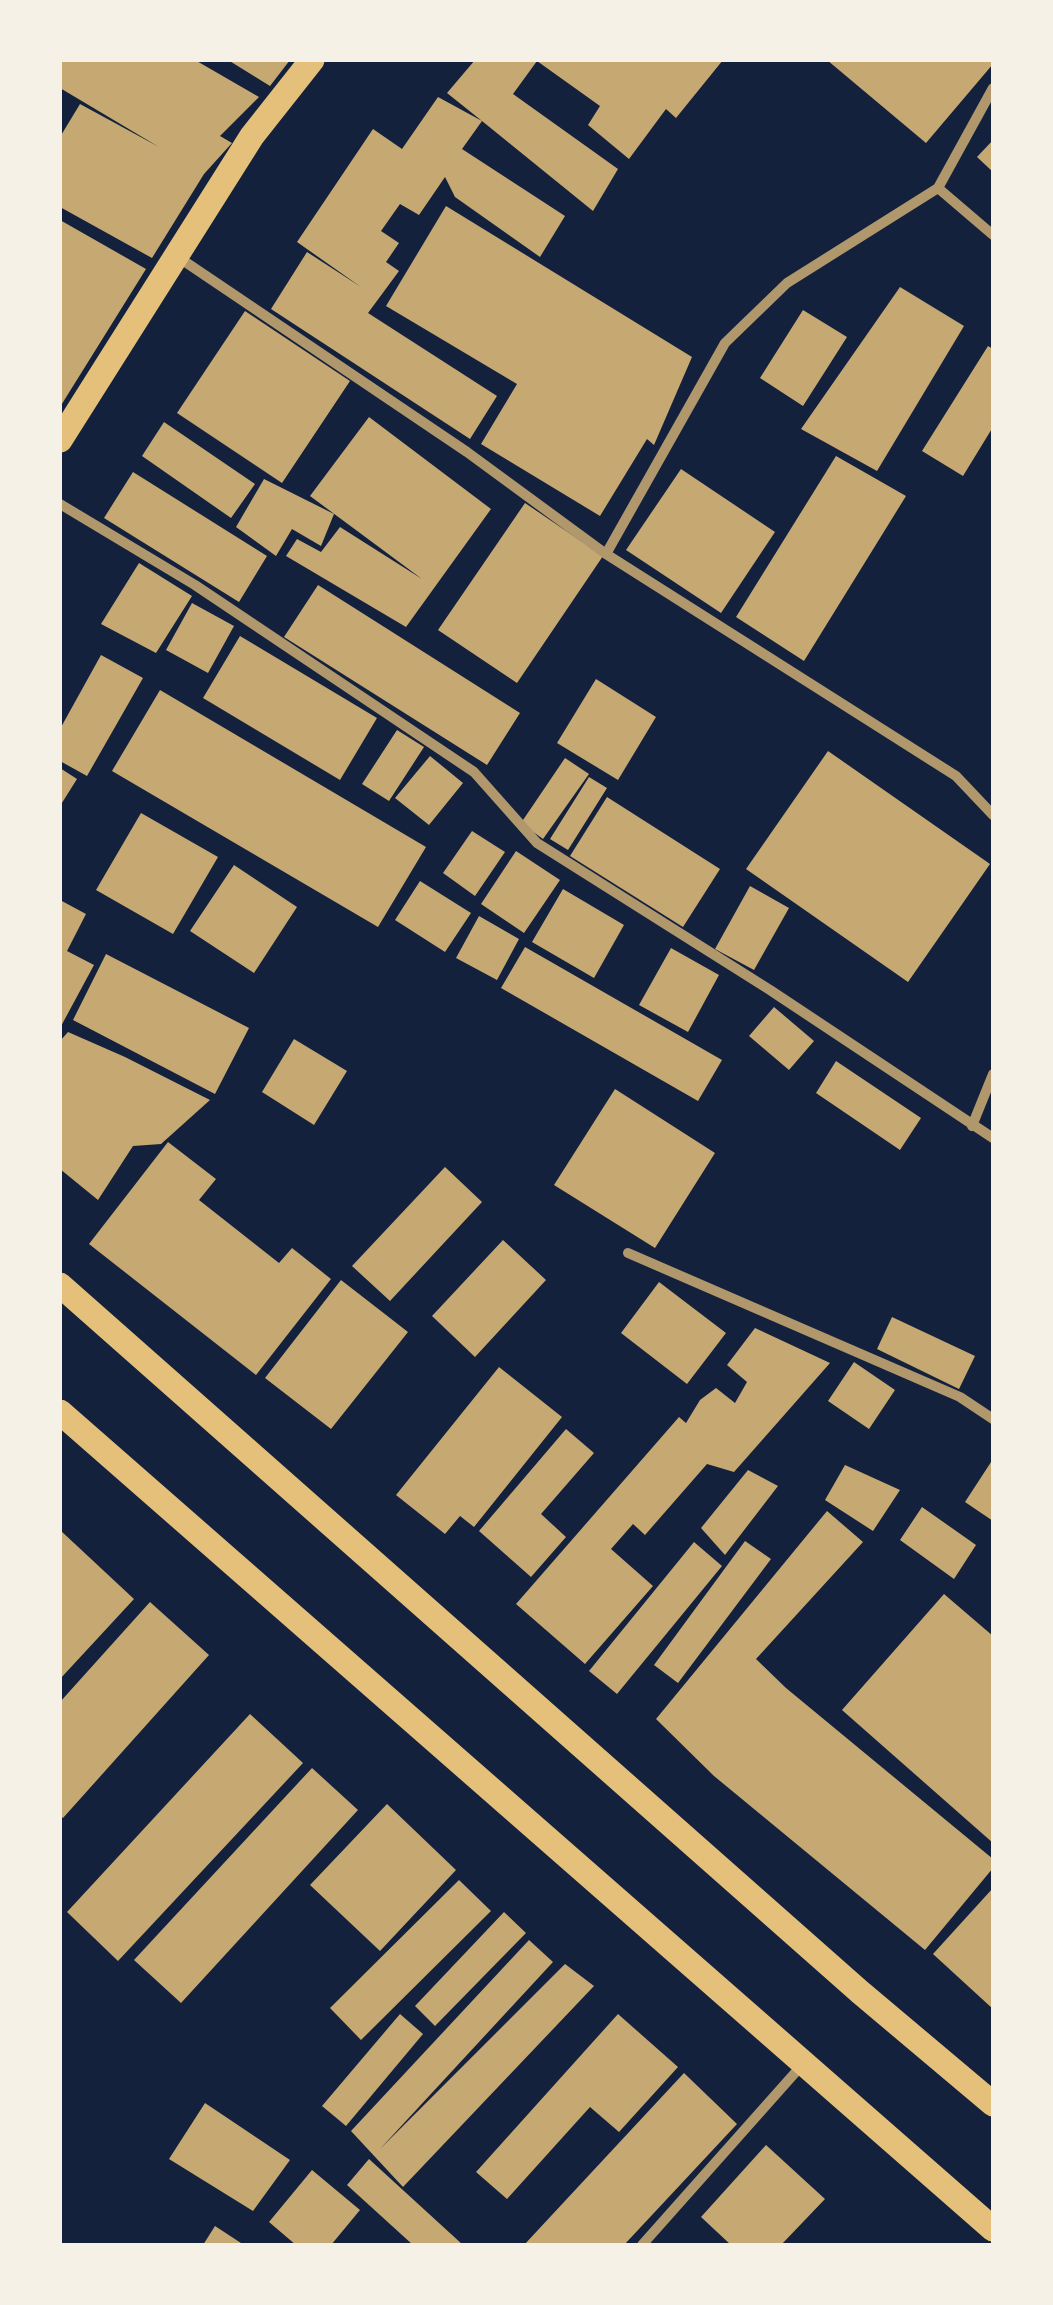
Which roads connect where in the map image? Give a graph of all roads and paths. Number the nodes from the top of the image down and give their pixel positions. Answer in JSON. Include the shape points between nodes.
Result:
{"nodes":[{"id":1,"x":312,"y":60,"type":"edge"},
{"id":2,"x":993,"y":88,"type":"edge"},
{"id":3,"x":938,"y":188,"type":"junction"},
{"id":4,"x":993,"y":234,"type":"edge"},
{"id":5,"x":174,"y":254,"type":"junction"},
{"id":6,"x":60,"y":440,"type":"edge"},
{"id":7,"x":60,"y":504,"type":"edge"},
{"id":8,"x":606,"y":554,"type":"junction"},
{"id":9,"x":993,"y":815,"type":"edge"},
{"id":10,"x":993,"y":1074,"type":"edge"},
{"id":11,"x":972,"y":1126,"type":"junction"},
{"id":12,"x":993,"y":1138,"type":"edge"},
{"id":13,"x":628,"y":1252,"type":"dead end"},
{"id":14,"x":60,"y":1285,"type":"edge"},
{"id":15,"x":60,"y":1412,"type":"edge"},
{"id":16,"x":993,"y":1419,"type":"edge"},
{"id":17,"x":802,"y":2065,"type":"junction"},
{"id":18,"x":993,"y":2104,"type":"edge"},
{"id":19,"x":993,"y":2229,"type":"edge"},
{"id":20,"x":642,"y":2245,"type":"edge"}],
"edges":[{"from":1,"to":5,"type":"main road"},
{"from":2,"to":3,"type":"street"},
{"from":3,"to":4,"type":"street"},
{"from":3,"to":8,"type":"street","via":[[787,283],[725,343]]},
{"from":5,"to":6,"type":"main road"},
{"from":5,"to":8,"type":"street"},
{"from":7,"to":11,"type":"street","via":[[195,585],[474,772],[536,843]]},
{"from":8,"to":9,"type":"street","via":[[956,776]]},
{"from":10,"to":11,"type":"street"},
{"from":11,"to":12,"type":"street"},
{"from":13,"to":16,"type":"street","via":[[960,1396]]},
{"from":14,"to":18,"type":"main road"},
{"from":15,"to":17,"type":"main road"},
{"from":17,"to":19,"type":"main road"},
{"from":17,"to":20,"type":"street"}]}
